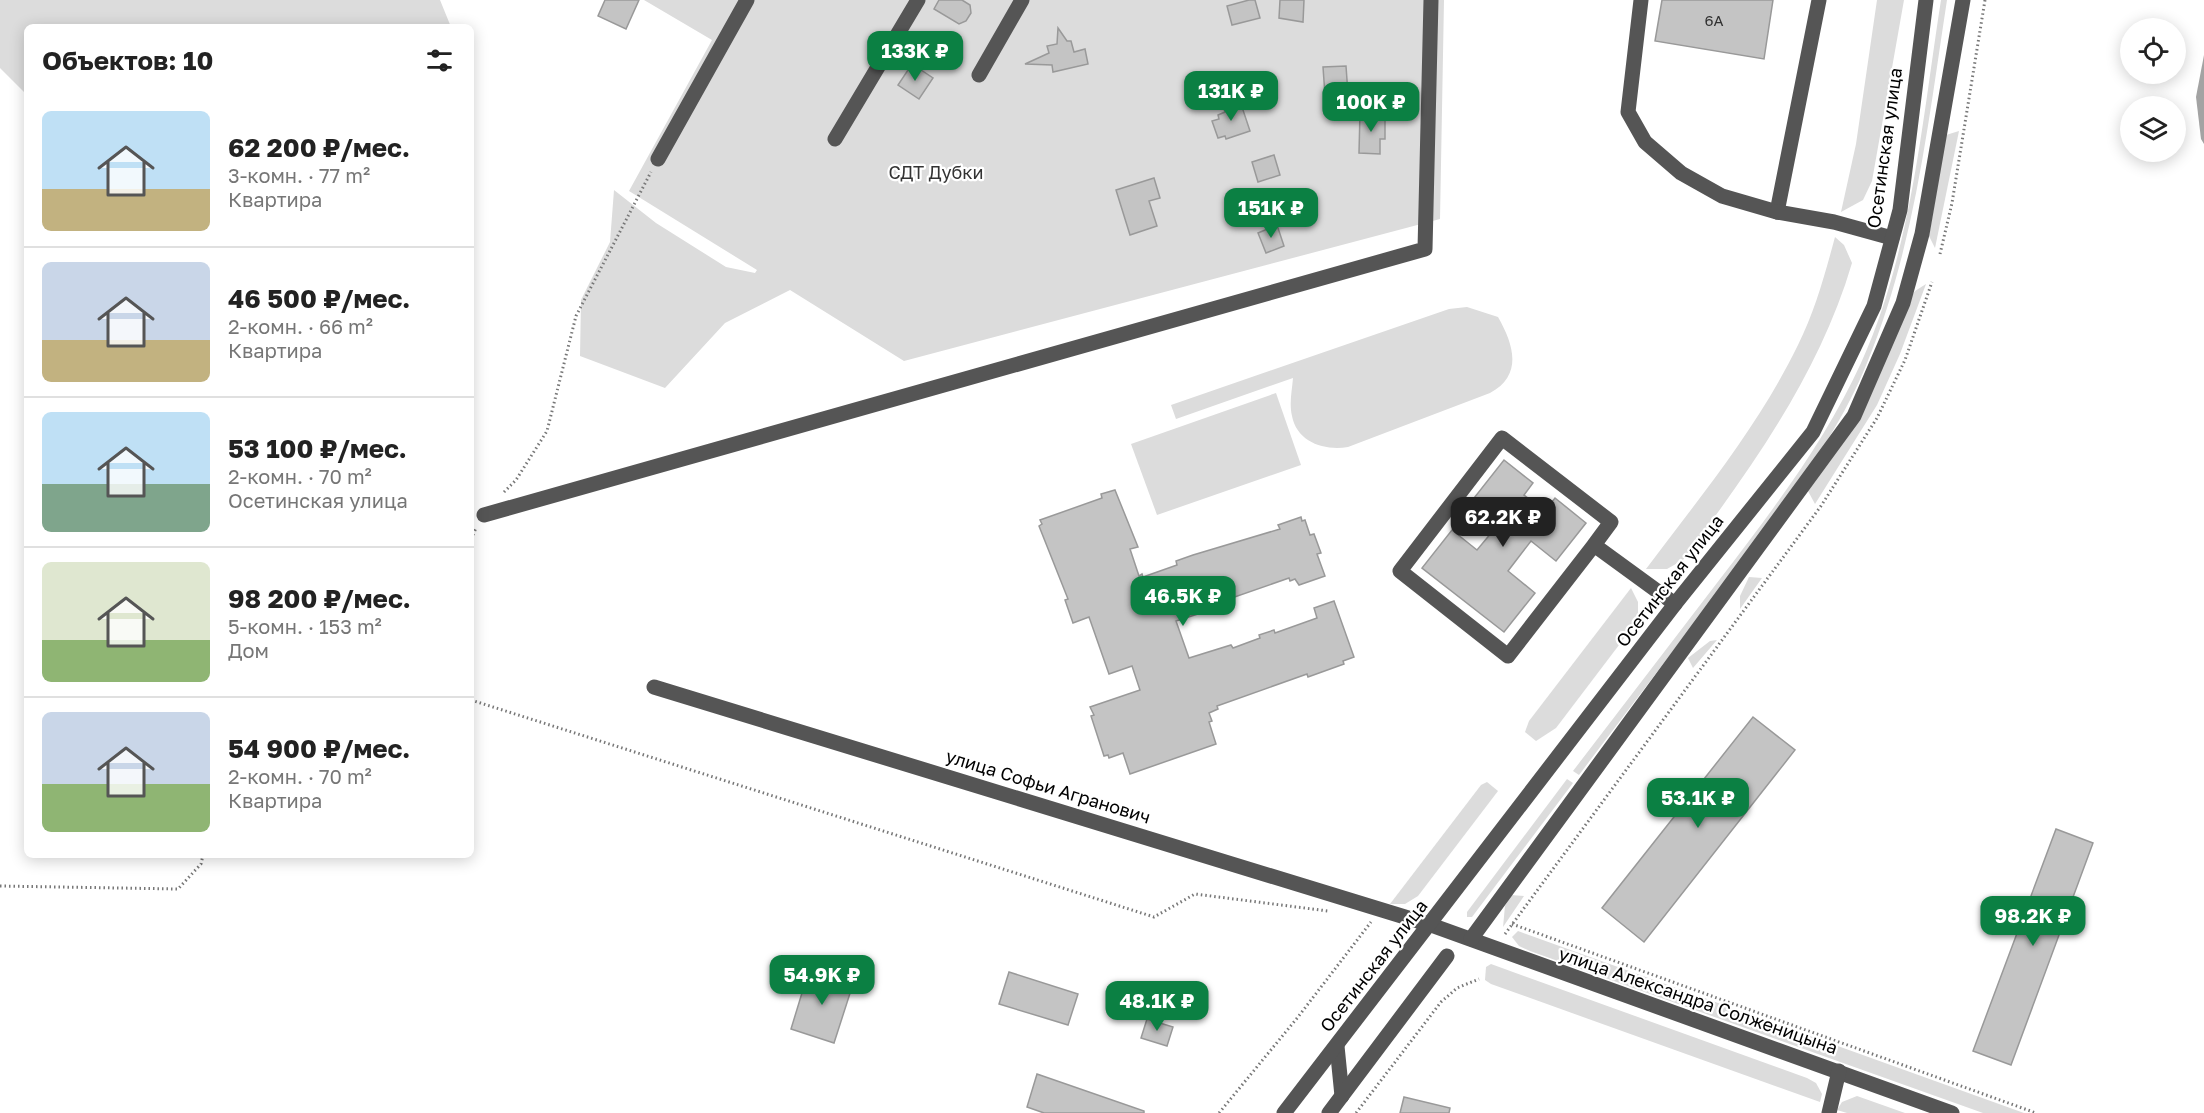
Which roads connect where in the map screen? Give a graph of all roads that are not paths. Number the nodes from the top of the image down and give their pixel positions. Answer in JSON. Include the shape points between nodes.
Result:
{"nodes":[{"id":1,"x":747,"y":0,"type":"edge"},
{"id":2,"x":918,"y":0,"type":"edge"},
{"id":3,"x":1022,"y":0,"type":"edge"},
{"id":4,"x":1431,"y":0,"type":"edge"},
{"id":5,"x":1641,"y":0,"type":"edge"},
{"id":6,"x":1819,"y":0,"type":"edge"},
{"id":7,"x":1926,"y":0,"type":"edge"},
{"id":8,"x":1963,"y":0,"type":"edge"},
{"id":9,"x":979,"y":75,"type":"dead end"},
{"id":10,"x":835,"y":139,"type":"dead end"},
{"id":11,"x":658,"y":159,"type":"road end"},
{"id":12,"x":1777,"y":212,"type":"junction"},
{"id":13,"x":1892,"y":238,"type":"junction"},
{"id":14,"x":484,"y":515,"type":"road end"},
{"id":15,"x":1594,"y":545,"type":"junction"},
{"id":16,"x":1675,"y":604,"type":"junction"},
{"id":17,"x":654,"y":687,"type":"dead end"},
{"id":18,"x":1431,"y":925,"type":"junction"},
{"id":19,"x":1471,"y":939,"type":"junction"},
{"id":20,"x":1447,"y":956,"type":"dead end"},
{"id":21,"x":1337,"y":1046,"type":"junction"},
{"id":22,"x":1839,"y":1071,"type":"junction"},
{"id":23,"x":1342,"y":1096,"type":"junction"},
{"id":24,"x":1284,"y":1113,"type":"edge"},
{"id":25,"x":1329,"y":1113,"type":"edge"},
{"id":26,"x":1829,"y":1113,"type":"edge"},
{"id":27,"x":1952,"y":1113,"type":"edge"}],
"edges":[{"from":1,"to":11,"type":"street"},
{"from":2,"to":10,"type":"street"},
{"from":3,"to":9,"type":"street"},
{"from":4,"to":14,"type":"street","via":[[1425,249]]},
{"from":5,"to":12,"type":"street","via":[[1628,112],[1645,142],[1681,173],[1722,196]]},
{"from":6,"to":12,"type":"street"},
{"from":7,"to":13,"type":"street","name":"Осетинская улица","via":[[1900,210]]},
{"from":8,"to":19,"type":"street","via":[[1922,234],[1903,303],[1854,416]]},
{"from":12,"to":13,"type":"street"},
{"from":13,"to":16,"type":"street","name":"Осетинская улица","via":[[1874,306],[1813,432]]},
{"from":15,"to":15,"type":"street","via":[[1508,656],[1400,571],[1502,438],[1611,522]]},
{"from":15,"to":16,"type":"street"},
{"from":16,"to":18,"type":"street","name":"Осетинская улица"},
{"from":17,"to":18,"type":"street","name":"улица Софьи Агранович"},
{"from":18,"to":19,"type":"street","name":"улица Александра Солженицына"},
{"from":18,"to":21,"type":"street","name":"Осетинская улица"},
{"from":19,"to":22,"type":"street","name":"улица Александра Солженицына"},
{"from":20,"to":23,"type":"street"},
{"from":21,"to":23,"type":"street"},
{"from":21,"to":24,"type":"street","name":"Осетинская улица"},
{"from":22,"to":26,"type":"street"},
{"from":22,"to":27,"type":"street","name":"улица Александра Солженицына"},
{"from":23,"to":25,"type":"street"}]}
